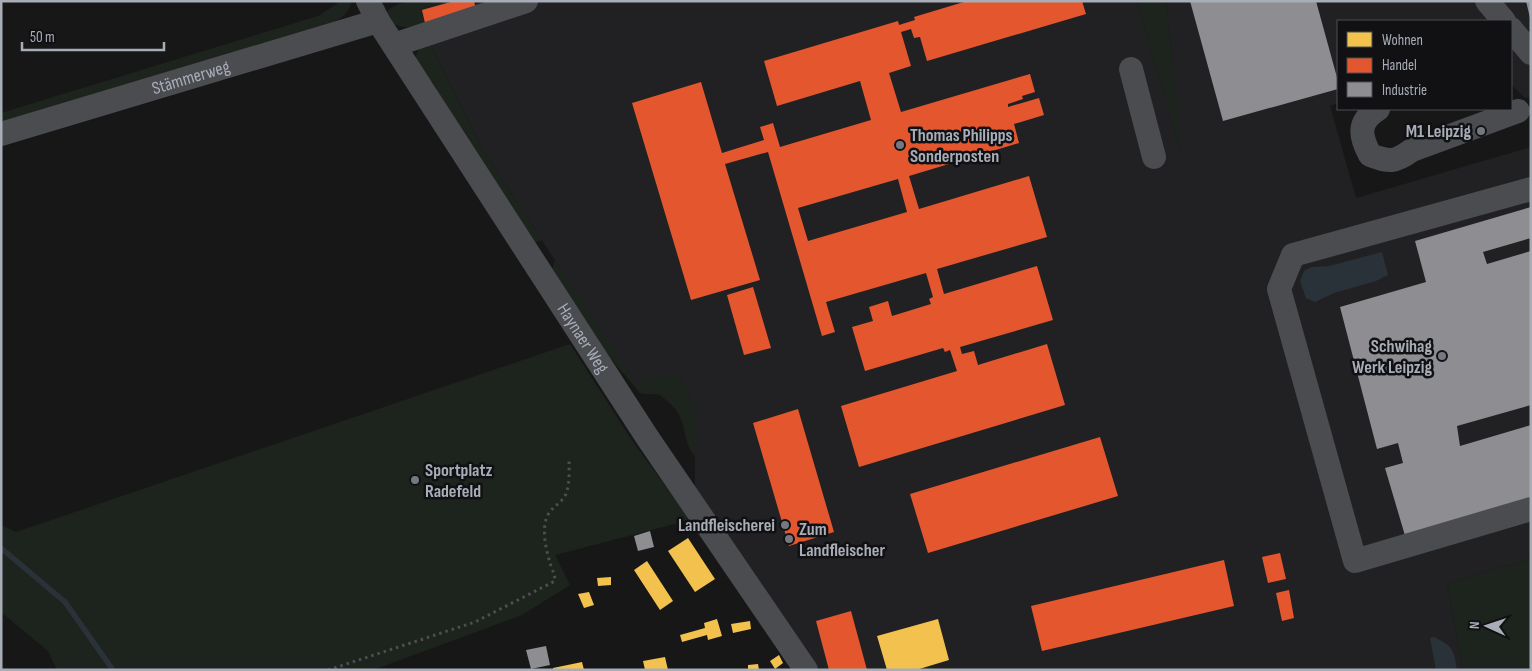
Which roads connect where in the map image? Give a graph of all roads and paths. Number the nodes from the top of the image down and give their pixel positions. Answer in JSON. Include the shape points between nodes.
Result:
{"nodes":[{"id":1,"x":526,"y":1,"type":"edge"},
{"id":2,"x":1487,"y":1,"type":"edge"},
{"id":3,"x":373,"y":11,"type":"edge"},
{"id":4,"x":1503,"y":20,"type":"edge"},
{"id":5,"x":1512,"y":30,"type":"edge"},
{"id":6,"x":394,"y":45,"type":"junction"},
{"id":7,"x":1531,"y":53,"type":"edge"},
{"id":8,"x":1131,"y":69,"type":"dead end"},
{"id":9,"x":1377,"y":110,"type":"edge"},
{"id":10,"x":1504,"y":110,"type":"edge"},
{"id":11,"x":1524,"y":111,"type":"edge"},
{"id":12,"x":1,"y":134,"type":"edge"},
{"id":13,"x":1154,"y":158,"type":"dead end"},
{"id":14,"x":1531,"y":189,"type":"edge"},
{"id":15,"x":569,"y":461,"type":"dead end"},
{"id":16,"x":1531,"y":509,"type":"edge"},
{"id":17,"x":328,"y":670,"type":"edge"},
{"id":18,"x":805,"y":670,"type":"edge"}],
"edges":[{"from":1,"to":6,"type":"street"},
{"from":2,"to":4,"type":"street"},
{"from":3,"to":6,"type":"street","name":"Haynaer Weg"},
{"from":3,"to":12,"type":"street","name":"Stämmerweg"},
{"from":5,"to":7,"type":"street"},
{"from":6,"to":18,"type":"street","name":"Haynaer Weg","via":[[647,437]]},
{"from":8,"to":13,"type":"street"},
{"from":9,"to":11,"type":"street","via":[[1364,122],[1361,133],[1370,155],[1387,161]]},
{"from":10,"to":11,"type":"street"},
{"from":14,"to":16,"type":"street","via":[[1293,255],[1279,289],[1355,561]]},
{"from":15,"to":17,"type":"path","via":[[568,488],[564,498],[547,516],[544,526],[555,581],[475,622]]}]}
